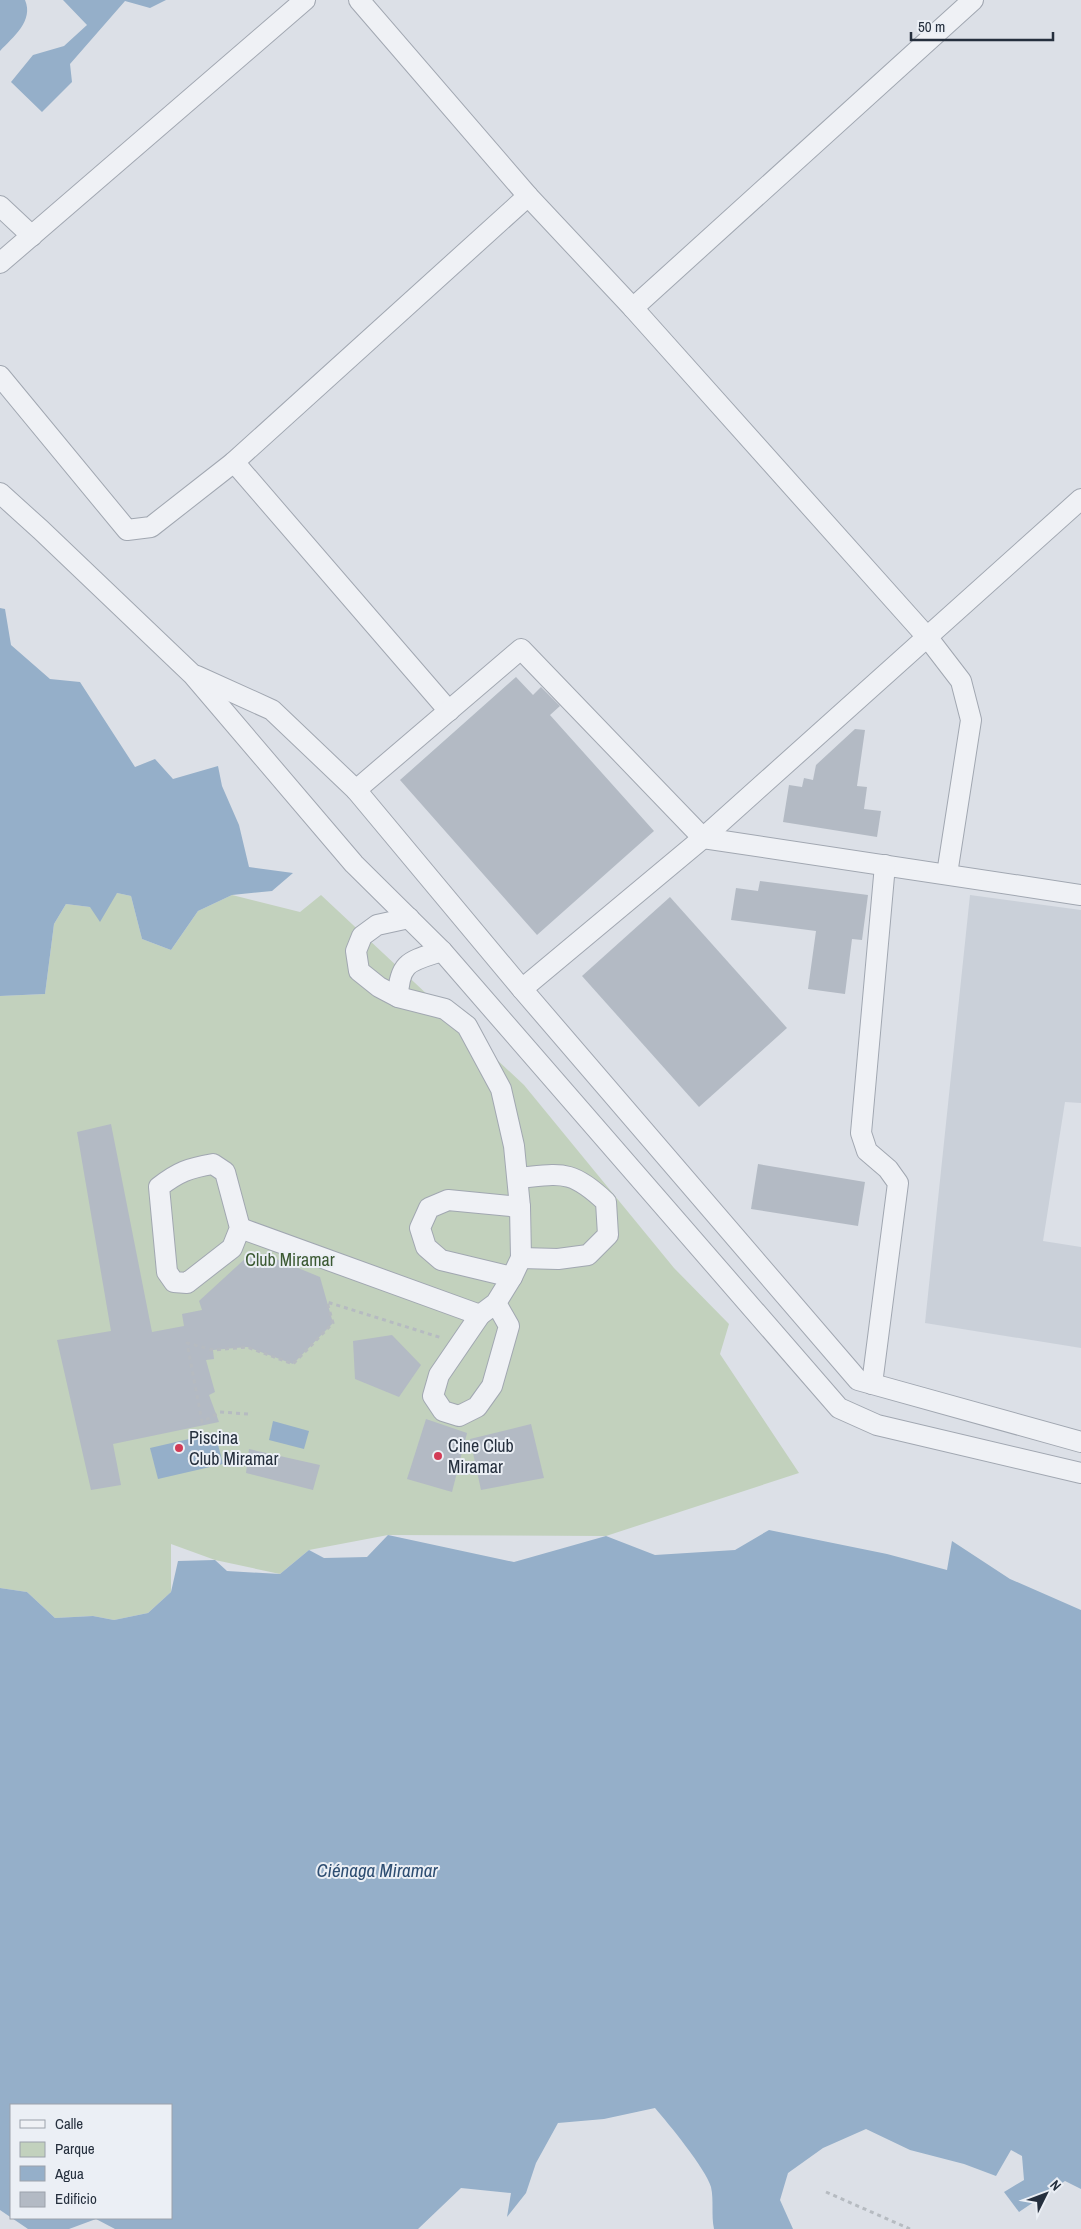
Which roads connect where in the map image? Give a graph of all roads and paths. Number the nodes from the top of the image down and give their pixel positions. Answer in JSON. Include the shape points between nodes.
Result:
{"nodes":[{"id":1,"x":305,"y":0,"type":"edge"},
{"id":2,"x":359,"y":0,"type":"edge"},
{"id":3,"x":973,"y":0,"type":"edge"},
{"id":4,"x":528,"y":196,"type":"junction"},
{"id":5,"x":0,"y":206,"type":"edge"},
{"id":6,"x":32,"y":236,"type":"junction"},
{"id":7,"x":0,"y":263,"type":"edge"},
{"id":8,"x":633,"y":308,"type":"junction"},
{"id":9,"x":0,"y":376,"type":"edge"},
{"id":10,"x":234,"y":462,"type":"junction"},
{"id":11,"x":0,"y":493,"type":"edge"},
{"id":12,"x":1081,"y":499,"type":"edge"},
{"id":13,"x":928,"y":638,"type":"junction"},
{"id":14,"x":193,"y":675,"type":"junction"},
{"id":15,"x":449,"y":711,"type":"junction"},
{"id":16,"x":356,"y":790,"type":"junction"},
{"id":17,"x":703,"y":838,"type":"junction"},
{"id":18,"x":885,"y":865,"type":"junction"},
{"id":19,"x":947,"y":874,"type":"junction"},
{"id":20,"x":1081,"y":895,"type":"edge"},
{"id":21,"x":409,"y":918,"type":"junction"},
{"id":22,"x":442,"y":951,"type":"junction"},
{"id":23,"x":522,"y":989,"type":"junction"},
{"id":24,"x":398,"y":998,"type":"junction"},
{"id":25,"x":518,"y":1178,"type":"junction"},
{"id":26,"x":520,"y":1207,"type":"junction"},
{"id":27,"x":240,"y":1228,"type":"junction"},
{"id":28,"x":521,"y":1258,"type":"junction"},
{"id":29,"x":512,"y":1277,"type":"junction"},
{"id":30,"x":496,"y":1303,"type":"junction"},
{"id":31,"x":480,"y":1315,"type":"junction"},
{"id":32,"x":421,"y":1333,"type":"dead end"},
{"id":33,"x":872,"y":1384,"type":"junction"},
{"id":34,"x":248,"y":1414,"type":"dead end"},
{"id":35,"x":1081,"y":1442,"type":"edge"},
{"id":36,"x":1081,"y":1473,"type":"edge"},
{"id":37,"x":826,"y":2192,"type":"dead end"},
{"id":38,"x":910,"y":2229,"type":"edge"}],
"edges":[{"from":1,"to":6,"type":"street"},
{"from":2,"to":4,"type":"street"},
{"from":3,"to":8,"type":"street"},
{"from":4,"to":8,"type":"street"},
{"from":4,"to":10,"type":"street"},
{"from":5,"to":6,"type":"street"},
{"from":6,"to":7,"type":"street"},
{"from":8,"to":13,"type":"street"},
{"from":9,"to":10,"type":"street","via":[[128,530],[150,527]]},
{"from":10,"to":15,"type":"street"},
{"from":11,"to":14,"type":"street"},
{"from":12,"to":13,"type":"street"},
{"from":13,"to":17,"type":"street"},
{"from":13,"to":19,"type":"street","via":[[961,680],[971,720]]},
{"from":14,"to":16,"type":"street","via":[[272,710]]},
{"from":14,"to":21,"type":"street","via":[[354,864]]},
{"from":15,"to":16,"type":"street"},
{"from":15,"to":17,"type":"street","via":[[521,649]]},
{"from":16,"to":23,"type":"street"},
{"from":17,"to":18,"type":"street"},
{"from":17,"to":23,"type":"street"},
{"from":18,"to":19,"type":"street"},
{"from":18,"to":33,"type":"street","via":[[861,1133],[867,1151],[888,1169],[898,1183]]},
{"from":19,"to":20,"type":"street"},
{"from":21,"to":22,"type":"street"},
{"from":21,"to":24,"type":"street","via":[[376,925],[362,936],[356,951],[359,971]]},
{"from":22,"to":24,"type":"street","via":[[406,965],[398,981]]},
{"from":22,"to":36,"type":"street","via":[[839,1408],[877,1425]]},
{"from":23,"to":33,"type":"street","via":[[858,1380]]},
{"from":24,"to":25,"type":"street","via":[[445,1009],[467,1026],[501,1089]]},
{"from":25,"to":26,"type":"street"},
{"from":25,"to":28,"type":"street","via":[[563,1174],[587,1184],[606,1202],[608,1235],[588,1255],[558,1259]]},
{"from":26,"to":28,"type":"street"},
{"from":26,"to":29,"type":"street","via":[[448,1200],[430,1208],[420,1228],[426,1247],[440,1260]]},
{"from":27,"to":27,"type":"street","via":[[232,1248],[187,1283],[174,1282],[167,1272],[159,1187],[188,1168],[213,1164],[225,1172]]},
{"from":27,"to":31,"type":"street"},
{"from":28,"to":29,"type":"street"},
{"from":29,"to":30,"type":"street"},
{"from":30,"to":31,"type":"street"},
{"from":30,"to":31,"type":"street","via":[[508,1326],[492,1386],[477,1407],[459,1416],[443,1411],[433,1396],[439,1375]]},
{"from":32,"to":34,"type":"path","via":[[327,1302],[333,1323],[293,1364],[247,1347],[213,1350],[187,1343],[202,1422],[220,1412]]},
{"from":33,"to":35,"type":"street"},
{"from":37,"to":38,"type":"path"}]}
